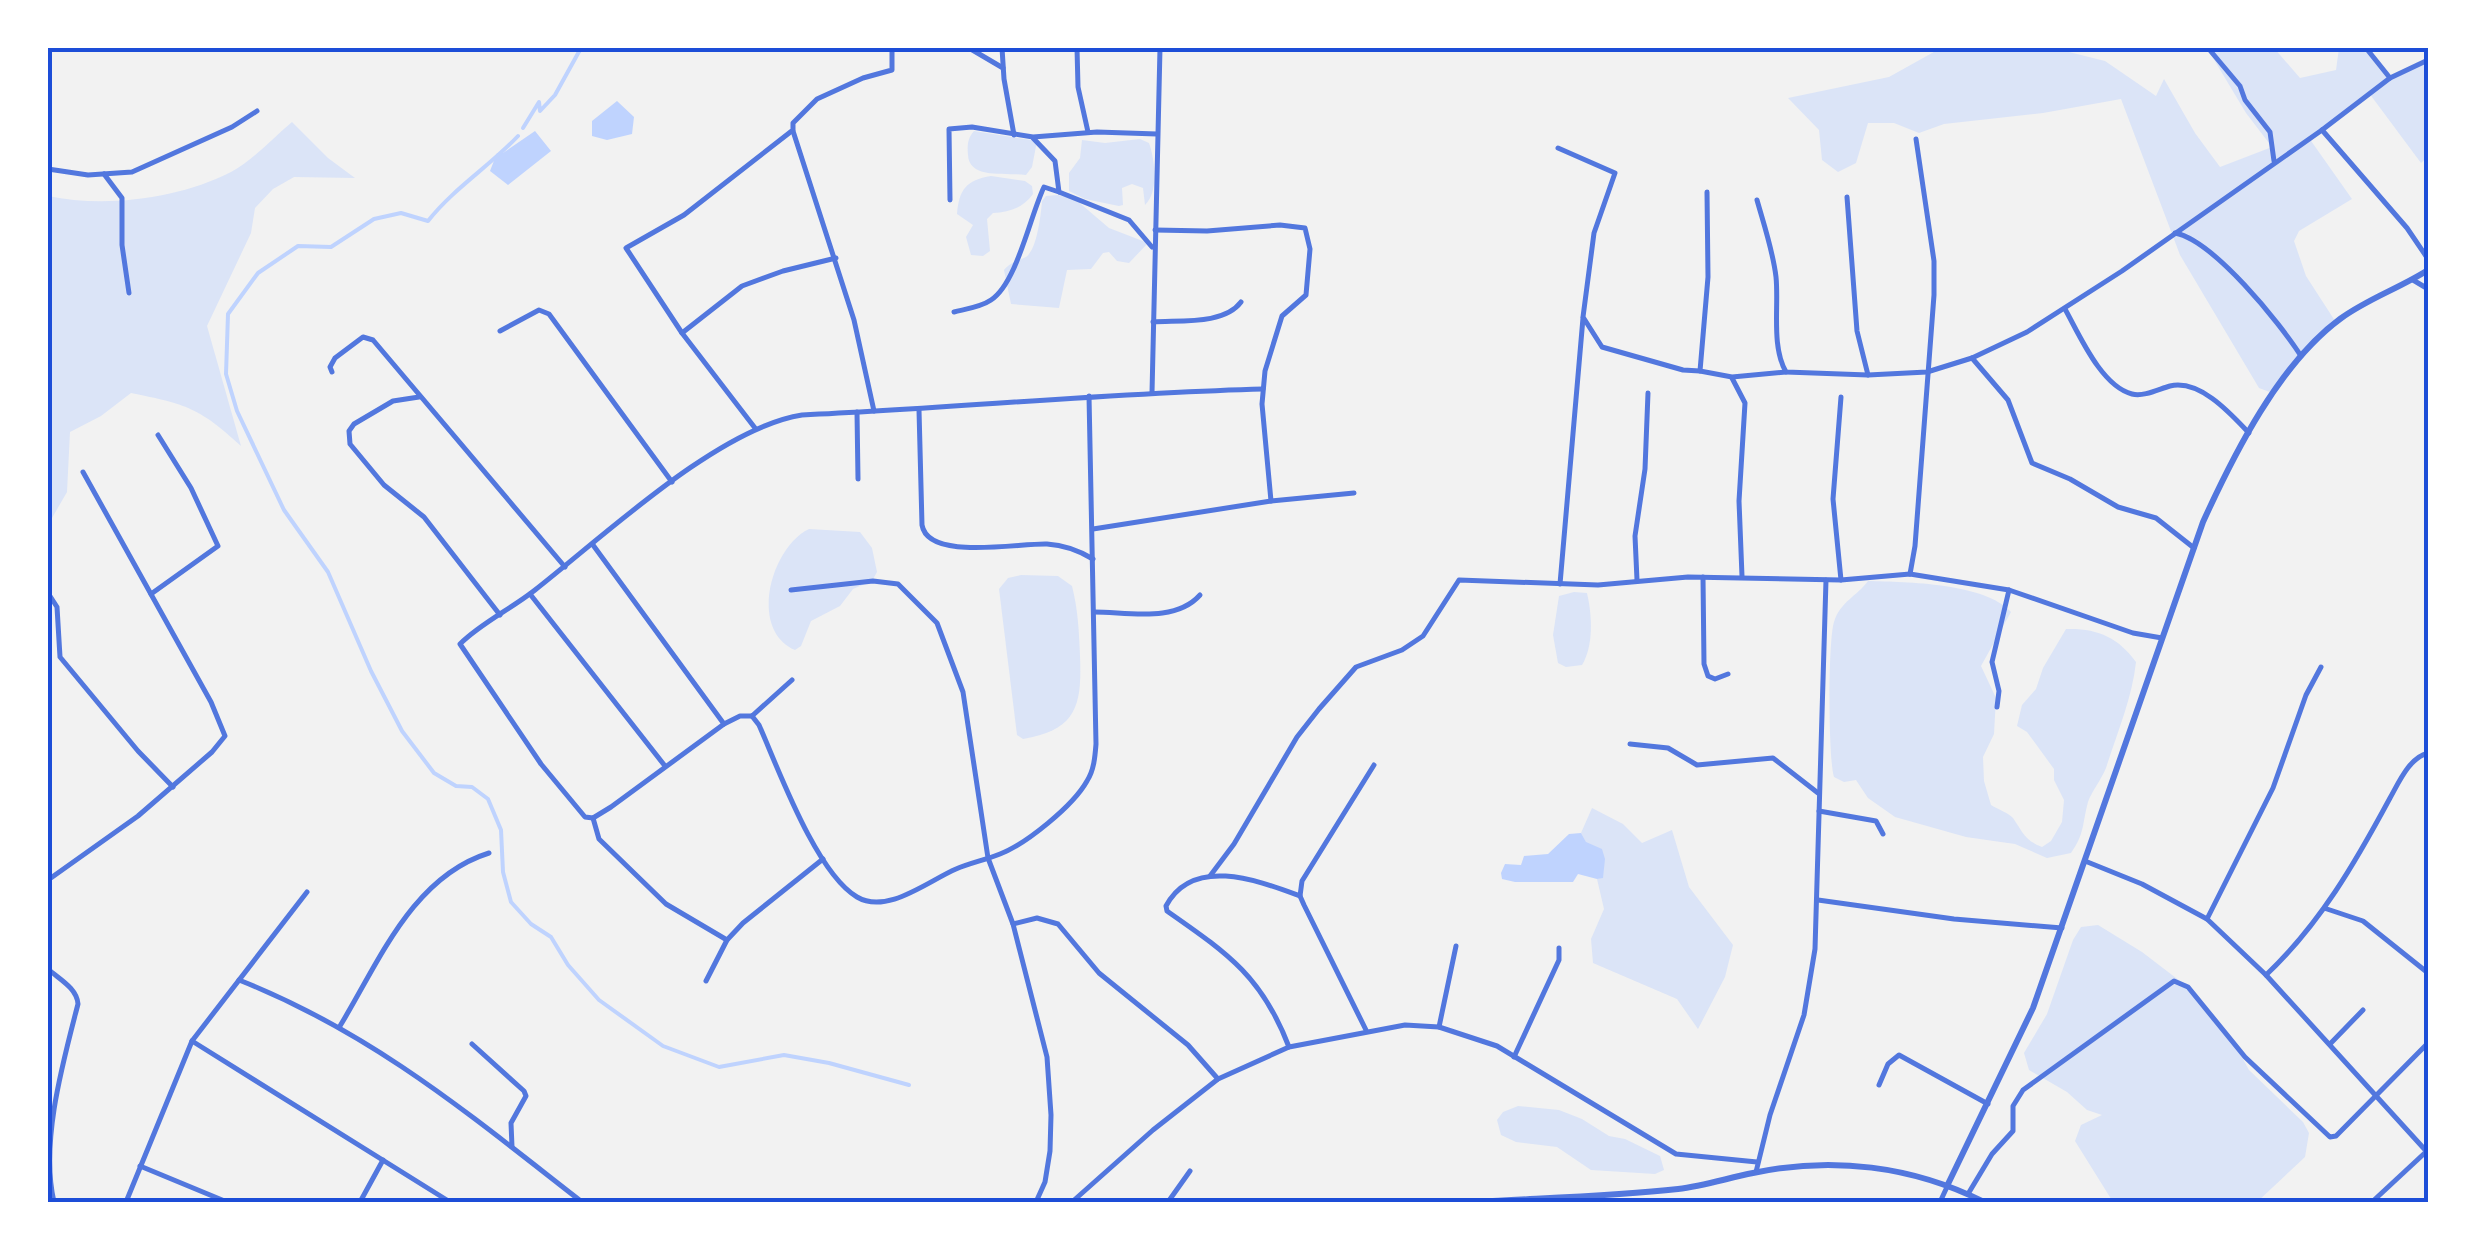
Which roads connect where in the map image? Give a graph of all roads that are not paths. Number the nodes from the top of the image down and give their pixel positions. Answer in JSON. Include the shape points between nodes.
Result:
{"nodes":[{"id":1,"x":892,"y":48,"type":"edge"},
{"id":2,"x":969,"y":48,"type":"edge"},
{"id":3,"x":1002,"y":48,"type":"edge"},
{"id":4,"x":1078,"y":48,"type":"edge"},
{"id":5,"x":1160,"y":48,"type":"edge"},
{"id":6,"x":2208,"y":48,"type":"edge"},
{"id":7,"x":2366,"y":48,"type":"edge"},
{"id":8,"x":2428,"y":60,"type":"edge"},
{"id":9,"x":1004,"y":68,"type":"junction"},
{"id":10,"x":2390,"y":78,"type":"junction"},
{"id":11,"x":257,"y":111,"type":"dead end"},
{"id":12,"x":792,"y":130,"type":"junction"},
{"id":13,"x":2322,"y":130,"type":"junction"},
{"id":14,"x":1088,"y":132,"type":"junction"},
{"id":15,"x":1157,"y":134,"type":"junction"},
{"id":16,"x":1014,"y":135,"type":"junction"},
{"id":17,"x":1032,"y":137,"type":"junction"},
{"id":18,"x":1916,"y":139,"type":"dead end"},
{"id":19,"x":1558,"y":148,"type":"dead end"},
{"id":20,"x":2274,"y":161,"type":"junction"},
{"id":21,"x":48,"y":170,"type":"edge"},
{"id":22,"x":104,"y":174,"type":"junction"},
{"id":23,"x":1059,"y":192,"type":"junction"},
{"id":24,"x":1707,"y":192,"type":"dead end"},
{"id":25,"x":1846,"y":196,"type":"dead end"},
{"id":26,"x":950,"y":200,"type":"dead end"},
{"id":27,"x":1757,"y":200,"type":"dead end"},
{"id":28,"x":1155,"y":230,"type":"junction"},
{"id":29,"x":2175,"y":233,"type":"junction"},
{"id":30,"x":1154,"y":249,"type":"junction"},
{"id":31,"x":836,"y":258,"type":"junction"},
{"id":32,"x":2428,"y":259,"type":"edge"},
{"id":33,"x":2428,"y":270,"type":"edge"},
{"id":34,"x":2413,"y":280,"type":"junction"},
{"id":35,"x":2428,"y":289,"type":"edge"},
{"id":36,"x":129,"y":293,"type":"dead end"},
{"id":37,"x":1241,"y":302,"type":"dead end"},
{"id":38,"x":2065,"y":308,"type":"junction"},
{"id":39,"x":954,"y":312,"type":"dead end"},
{"id":40,"x":1583,"y":317,"type":"junction"},
{"id":41,"x":1153,"y":322,"type":"junction"},
{"id":42,"x":500,"y":330,"type":"dead end"},
{"id":43,"x":682,"y":333,"type":"junction"},
{"id":44,"x":2301,"y":356,"type":"junction"},
{"id":45,"x":1972,"y":358,"type":"junction"},
{"id":46,"x":1700,"y":370,"type":"junction"},
{"id":47,"x":332,"y":372,"type":"dead end"},
{"id":48,"x":1786,"y":372,"type":"junction"},
{"id":49,"x":1928,"y":372,"type":"junction"},
{"id":50,"x":1868,"y":375,"type":"junction"},
{"id":51,"x":1732,"y":377,"type":"junction"},
{"id":52,"x":1263,"y":389,"type":"junction"},
{"id":53,"x":1152,"y":392,"type":"junction"},
{"id":54,"x":1648,"y":393,"type":"dead end"},
{"id":55,"x":1090,"y":396,"type":"junction"},
{"id":56,"x":1840,"y":397,"type":"dead end"},
{"id":57,"x":419,"y":398,"type":"junction"},
{"id":58,"x":918,"y":410,"type":"junction"},
{"id":59,"x":874,"y":411,"type":"junction"},
{"id":60,"x":857,"y":412,"type":"junction"},
{"id":61,"x":754,"y":428,"type":"junction"},
{"id":62,"x":2249,"y":433,"type":"junction"},
{"id":63,"x":158,"y":435,"type":"dead end"},
{"id":64,"x":83,"y":472,"type":"dead end"},
{"id":65,"x":858,"y":479,"type":"dead end"},
{"id":66,"x":672,"y":482,"type":"junction"},
{"id":67,"x":1354,"y":493,"type":"dead end"},
{"id":68,"x":1271,"y":502,"type":"junction"},
{"id":69,"x":1093,"y":530,"type":"junction"},
{"id":70,"x":592,"y":544,"type":"junction"},
{"id":71,"x":2194,"y":548,"type":"junction"},
{"id":72,"x":1092,"y":558,"type":"junction"},
{"id":73,"x":564,"y":567,"type":"junction"},
{"id":74,"x":1910,"y":574,"type":"junction"},
{"id":75,"x":1742,"y":576,"type":"junction"},
{"id":76,"x":1703,"y":578,"type":"junction"},
{"id":77,"x":1637,"y":580,"type":"junction"},
{"id":78,"x":1826,"y":580,"type":"junction"},
{"id":79,"x":1841,"y":580,"type":"junction"},
{"id":80,"x":1560,"y":584,"type":"junction"},
{"id":81,"x":791,"y":590,"type":"dead end"},
{"id":82,"x":2008,"y":590,"type":"junction"},
{"id":83,"x":48,"y":594,"type":"edge"},
{"id":84,"x":151,"y":594,"type":"junction"},
{"id":85,"x":530,"y":594,"type":"junction"},
{"id":86,"x":1200,"y":596,"type":"dead end"},
{"id":87,"x":1094,"y":612,"type":"junction"},
{"id":88,"x":500,"y":615,"type":"junction"},
{"id":89,"x":2162,"y":638,"type":"junction"},
{"id":90,"x":2321,"y":666,"type":"dead end"},
{"id":91,"x":1728,"y":674,"type":"dead end"},
{"id":92,"x":792,"y":680,"type":"dead end"},
{"id":93,"x":1997,"y":707,"type":"dead end"},
{"id":94,"x":752,"y":716,"type":"junction"},
{"id":95,"x":724,"y":724,"type":"junction"},
{"id":96,"x":1630,"y":744,"type":"dead end"},
{"id":97,"x":2428,"y":753,"type":"edge"},
{"id":98,"x":1374,"y":765,"type":"dead end"},
{"id":99,"x":666,"y":766,"type":"junction"},
{"id":100,"x":174,"y":788,"type":"junction"},
{"id":101,"x":1818,"y":792,"type":"junction"},
{"id":102,"x":1819,"y":811,"type":"junction"},
{"id":103,"x":593,"y":818,"type":"junction"},
{"id":104,"x":1883,"y":834,"type":"dead end"},
{"id":105,"x":489,"y":853,"type":"dead end"},
{"id":106,"x":988,"y":858,"type":"junction"},
{"id":107,"x":823,"y":859,"type":"junction"},
{"id":108,"x":2085,"y":861,"type":"junction"},
{"id":109,"x":1210,"y":876,"type":"junction"},
{"id":110,"x":48,"y":880,"type":"edge"},
{"id":111,"x":307,"y":892,"type":"dead end"},
{"id":112,"x":1300,"y":896,"type":"junction"},
{"id":113,"x":1818,"y":900,"type":"junction"},
{"id":114,"x":2325,"y":909,"type":"junction"},
{"id":115,"x":2207,"y":918,"type":"junction"},
{"id":116,"x":1012,"y":924,"type":"junction"},
{"id":117,"x":2062,"y":928,"type":"junction"},
{"id":118,"x":728,"y":940,"type":"junction"},
{"id":119,"x":1456,"y":946,"type":"dead end"},
{"id":120,"x":1559,"y":948,"type":"dead end"},
{"id":121,"x":48,"y":969,"type":"edge"},
{"id":122,"x":2428,"y":972,"type":"edge"},
{"id":123,"x":2266,"y":975,"type":"junction"},
{"id":124,"x":239,"y":980,"type":"junction"},
{"id":125,"x":706,"y":981,"type":"dead end"},
{"id":126,"x":2363,"y":1010,"type":"dead end"},
{"id":127,"x":340,"y":1026,"type":"junction"},
{"id":128,"x":1439,"y":1026,"type":"junction"},
{"id":129,"x":1366,"y":1030,"type":"junction"},
{"id":130,"x":192,"y":1041,"type":"junction"},
{"id":131,"x":2428,"y":1043,"type":"edge"},
{"id":132,"x":472,"y":1044,"type":"dead end"},
{"id":133,"x":2330,"y":1044,"type":"junction"},
{"id":134,"x":1289,"y":1046,"type":"junction"},
{"id":135,"x":1514,"y":1057,"type":"junction"},
{"id":136,"x":1218,"y":1079,"type":"junction"},
{"id":137,"x":1879,"y":1084,"type":"dead end"},
{"id":138,"x":2375,"y":1096,"type":"junction"},
{"id":139,"x":1988,"y":1104,"type":"junction"},
{"id":140,"x":512,"y":1147,"type":"junction"},
{"id":141,"x":2428,"y":1151,"type":"edge"},
{"id":142,"x":383,"y":1160,"type":"junction"},
{"id":143,"x":1757,"y":1162,"type":"junction"},
{"id":144,"x":140,"y":1166,"type":"junction"},
{"id":145,"x":1190,"y":1171,"type":"dead end"},
{"id":146,"x":1756,"y":1172,"type":"junction"},
{"id":147,"x":1948,"y":1184,"type":"junction"},
{"id":148,"x":1968,"y":1194,"type":"junction"},
{"id":149,"x":54,"y":1202,"type":"edge"},
{"id":150,"x":126,"y":1202,"type":"edge"},
{"id":151,"x":227,"y":1202,"type":"edge"},
{"id":152,"x":360,"y":1202,"type":"edge"},
{"id":153,"x":450,"y":1202,"type":"edge"},
{"id":154,"x":582,"y":1202,"type":"edge"},
{"id":155,"x":1036,"y":1202,"type":"edge"},
{"id":156,"x":1072,"y":1202,"type":"edge"},
{"id":157,"x":1168,"y":1202,"type":"edge"},
{"id":158,"x":1300,"y":1202,"type":"edge"},
{"id":159,"x":1383,"y":1202,"type":"edge"},
{"id":160,"x":1478,"y":1202,"type":"edge"},
{"id":161,"x":1940,"y":1202,"type":"edge"},
{"id":162,"x":1984,"y":1202,"type":"edge"},
{"id":163,"x":2372,"y":1202,"type":"edge"}],
"edges":[{"from":1,"to":12,"type":"street","via":[[892,70],[817,100]]},
{"from":2,"to":9,"type":"street"},
{"from":3,"to":9,"type":"street"},
{"from":4,"to":14,"type":"street"},
{"from":5,"to":15,"type":"street"},
{"from":6,"to":20,"type":"street","via":[[2270,132]]},
{"from":7,"to":10,"type":"street"},
{"from":8,"to":10,"type":"street"},
{"from":9,"to":16,"type":"street"},
{"from":10,"to":13,"type":"street"},
{"from":11,"to":22,"type":"street","via":[[132,172]]},
{"from":12,"to":31,"type":"street"},
{"from":12,"to":43,"type":"street","via":[[684,215],[626,248]]},
{"from":13,"to":20,"type":"street"},
{"from":13,"to":32,"type":"street"},
{"from":14,"to":15,"type":"street"},
{"from":14,"to":17,"type":"street"},
{"from":15,"to":28,"type":"street"},
{"from":16,"to":17,"type":"street"},
{"from":16,"to":26,"type":"street","via":[[950,129]]},
{"from":17,"to":23,"type":"street","via":[[1055,161]]},
{"from":18,"to":49,"type":"street","via":[[1934,260]]},
{"from":19,"to":40,"type":"street","via":[[1615,173],[1594,233]]},
{"from":20,"to":29,"type":"street"},
{"from":21,"to":22,"type":"street"},
{"from":22,"to":36,"type":"street","via":[[122,198]]},
{"from":23,"to":30,"type":"street","via":[[1129,220]]},
{"from":23,"to":39,"type":"street","via":[[1044,187],[1022,255],[996,297]]},
{"from":24,"to":46,"type":"street"},
{"from":25,"to":50,"type":"street","via":[[1857,330]]},
{"from":27,"to":48,"type":"street","via":[[1776,274]]},
{"from":28,"to":30,"type":"street"},
{"from":28,"to":52,"type":"street","via":[[1304,228],[1310,249],[1306,295],[1282,316]]},
{"from":29,"to":38,"type":"street"},
{"from":29,"to":44,"type":"street","via":[[2205,248],[2240,281]]},
{"from":30,"to":41,"type":"street"},
{"from":31,"to":43,"type":"street","via":[[742,286]]},
{"from":31,"to":59,"type":"street"},
{"from":33,"to":34,"type":"street"},
{"from":34,"to":35,"type":"street"},
{"from":34,"to":44,"type":"street","via":[[2341,318]]},
{"from":37,"to":41,"type":"street","via":[[1218,317]]},
{"from":38,"to":45,"type":"street"},
{"from":38,"to":62,"type":"street","via":[[2084,348],[2128,394],[2188,386]]},
{"from":40,"to":46,"type":"street","via":[[1602,347]]},
{"from":40,"to":80,"type":"street"},
{"from":41,"to":53,"type":"street"},
{"from":42,"to":66,"type":"street","via":[[539,310],[549,314]]},
{"from":43,"to":61,"type":"street"},
{"from":44,"to":62,"type":"street"},
{"from":45,"to":49,"type":"street"},
{"from":45,"to":71,"type":"street","via":[[2008,400],[2032,463],[2118,507],[2156,518]]},
{"from":46,"to":51,"type":"street"},
{"from":47,"to":57,"type":"street","via":[[335,358],[368,337]]},
{"from":48,"to":50,"type":"street"},
{"from":48,"to":51,"type":"street"},
{"from":49,"to":50,"type":"street"},
{"from":49,"to":74,"type":"street"},
{"from":51,"to":75,"type":"street","via":[[1745,404]]},
{"from":52,"to":53,"type":"street"},
{"from":52,"to":68,"type":"street"},
{"from":53,"to":55,"type":"street"},
{"from":54,"to":77,"type":"street"},
{"from":55,"to":58,"type":"street"},
{"from":55,"to":69,"type":"street"},
{"from":56,"to":79,"type":"street","via":[[1833,499]]},
{"from":57,"to":73,"type":"street"},
{"from":57,"to":88,"type":"street","via":[[393,401],[354,424],[350,444],[384,485],[424,516]]},
{"from":58,"to":59,"type":"street"},
{"from":58,"to":72,"type":"street","via":[[922,524],[931,542],[962,548],[1050,544]]},
{"from":59,"to":60,"type":"street"},
{"from":60,"to":61,"type":"street","via":[[786,417]]},
{"from":60,"to":65,"type":"street"},
{"from":61,"to":66,"type":"street"},
{"from":62,"to":71,"type":"street"},
{"from":63,"to":84,"type":"street","via":[[218,546]]},
{"from":64,"to":84,"type":"street"},
{"from":66,"to":70,"type":"street"},
{"from":67,"to":68,"type":"street"},
{"from":68,"to":69,"type":"street"},
{"from":69,"to":72,"type":"street"},
{"from":70,"to":73,"type":"street"},
{"from":70,"to":95,"type":"street"},
{"from":71,"to":89,"type":"street"},
{"from":72,"to":87,"type":"street"},
{"from":73,"to":85,"type":"street"},
{"from":74,"to":79,"type":"street"},
{"from":74,"to":82,"type":"street"},
{"from":75,"to":76,"type":"street"},
{"from":75,"to":78,"type":"street"},
{"from":76,"to":77,"type":"street"},
{"from":76,"to":91,"type":"street","via":[[1704,664],[1714,679]]},
{"from":77,"to":80,"type":"street"},
{"from":78,"to":79,"type":"street"},
{"from":78,"to":101,"type":"street"},
{"from":80,"to":109,"type":"street","via":[[1460,580],[1423,636],[1356,667],[1319,709]]},
{"from":81,"to":106,"type":"street","via":[[898,584],[936,623],[963,692]]},
{"from":82,"to":89,"type":"street"},
{"from":82,"to":93,"type":"street","via":[[1992,662]]},
{"from":83,"to":100,"type":"street","via":[[56,607],[60,657]]},
{"from":84,"to":100,"type":"street","via":[[225,736]]},
{"from":85,"to":88,"type":"street"},
{"from":85,"to":99,"type":"street"},
{"from":86,"to":87,"type":"street","via":[[1170,613]]},
{"from":87,"to":106,"type":"street","via":[[1094,766],[1086,784],[1048,822]]},
{"from":88,"to":103,"type":"street","via":[[460,644],[541,764],[579,812]]},
{"from":89,"to":108,"type":"street"},
{"from":90,"to":115,"type":"street","via":[[2273,788]]},
{"from":92,"to":94,"type":"street"},
{"from":94,"to":95,"type":"street"},
{"from":94,"to":107,"type":"street"},
{"from":95,"to":99,"type":"street"},
{"from":96,"to":101,"type":"street","via":[[1668,748],[1696,765],[1772,758]]},
{"from":97,"to":114,"type":"street","via":[[2402,776]]},
{"from":98,"to":112,"type":"street","via":[[1302,880]]},
{"from":99,"to":103,"type":"street"},
{"from":100,"to":110,"type":"street"},
{"from":101,"to":102,"type":"street"},
{"from":102,"to":104,"type":"street","via":[[1876,821]]},
{"from":102,"to":113,"type":"street"},
{"from":103,"to":118,"type":"street","via":[[599,840],[666,904]]},
{"from":105,"to":127,"type":"street","via":[[470,859],[418,898]]},
{"from":106,"to":107,"type":"street","via":[[872,902],[842,884]]},
{"from":106,"to":116,"type":"street"},
{"from":107,"to":118,"type":"street"},
{"from":108,"to":115,"type":"street"},
{"from":108,"to":117,"type":"street"},
{"from":109,"to":112,"type":"street","via":[[1247,877]]},
{"from":109,"to":134,"type":"street","via":[[1174,892],[1167,910],[1238,964],[1267,997]]},
{"from":111,"to":124,"type":"street"},
{"from":112,"to":129,"type":"street"},
{"from":113,"to":117,"type":"street"},
{"from":113,"to":143,"type":"street","via":[[1804,1014]]},
{"from":114,"to":122,"type":"street","via":[[2363,921]]},
{"from":114,"to":123,"type":"street"},
{"from":115,"to":123,"type":"street"},
{"from":116,"to":136,"type":"street","via":[[1036,918],[1058,924],[1099,973],[1188,1045]]},
{"from":116,"to":155,"type":"street","via":[[1047,1057],[1050,1151]]},
{"from":117,"to":139,"type":"street"},
{"from":118,"to":125,"type":"street"},
{"from":119,"to":128,"type":"street"},
{"from":120,"to":135,"type":"street"},
{"from":121,"to":149,"type":"street","via":[[78,996],[57,1098]]},
{"from":123,"to":133,"type":"street"},
{"from":124,"to":127,"type":"street"},
{"from":124,"to":130,"type":"street"},
{"from":126,"to":133,"type":"street"},
{"from":127,"to":140,"type":"street"},
{"from":128,"to":129,"type":"street"},
{"from":128,"to":135,"type":"street"},
{"from":129,"to":134,"type":"street"},
{"from":130,"to":142,"type":"street"},
{"from":130,"to":144,"type":"street"},
{"from":131,"to":138,"type":"street"},
{"from":132,"to":140,"type":"street","via":[[526,1096],[511,1122]]},
{"from":133,"to":138,"type":"street"},
{"from":134,"to":136,"type":"street"},
{"from":135,"to":143,"type":"street","via":[[1661,1148]]},
{"from":136,"to":156,"type":"street"},
{"from":137,"to":139,"type":"street","via":[[1899,1056]]},
{"from":138,"to":141,"type":"street"},
{"from":138,"to":148,"type":"street","via":[[2336,1136],[2324,1135],[2245,1057],[2188,987],[2174,981],[2023,1090],[2013,1106],[2013,1131]]},
{"from":139,"to":147,"type":"street"},
{"from":140,"to":154,"type":"street"},
{"from":141,"to":163,"type":"street"},
{"from":142,"to":152,"type":"street"},
{"from":142,"to":153,"type":"street"},
{"from":143,"to":146,"type":"street"},
{"from":144,"to":150,"type":"street"},
{"from":144,"to":151,"type":"street"},
{"from":145,"to":157,"type":"street"},
{"from":146,"to":147,"type":"street","via":[[1868,1166]]},
{"from":146,"to":160,"type":"street","via":[[1679,1189]]},
{"from":147,"to":148,"type":"street"},
{"from":147,"to":161,"type":"street"},
{"from":148,"to":162,"type":"street"},
{"from":158,"to":159,"type":"street"}]}
